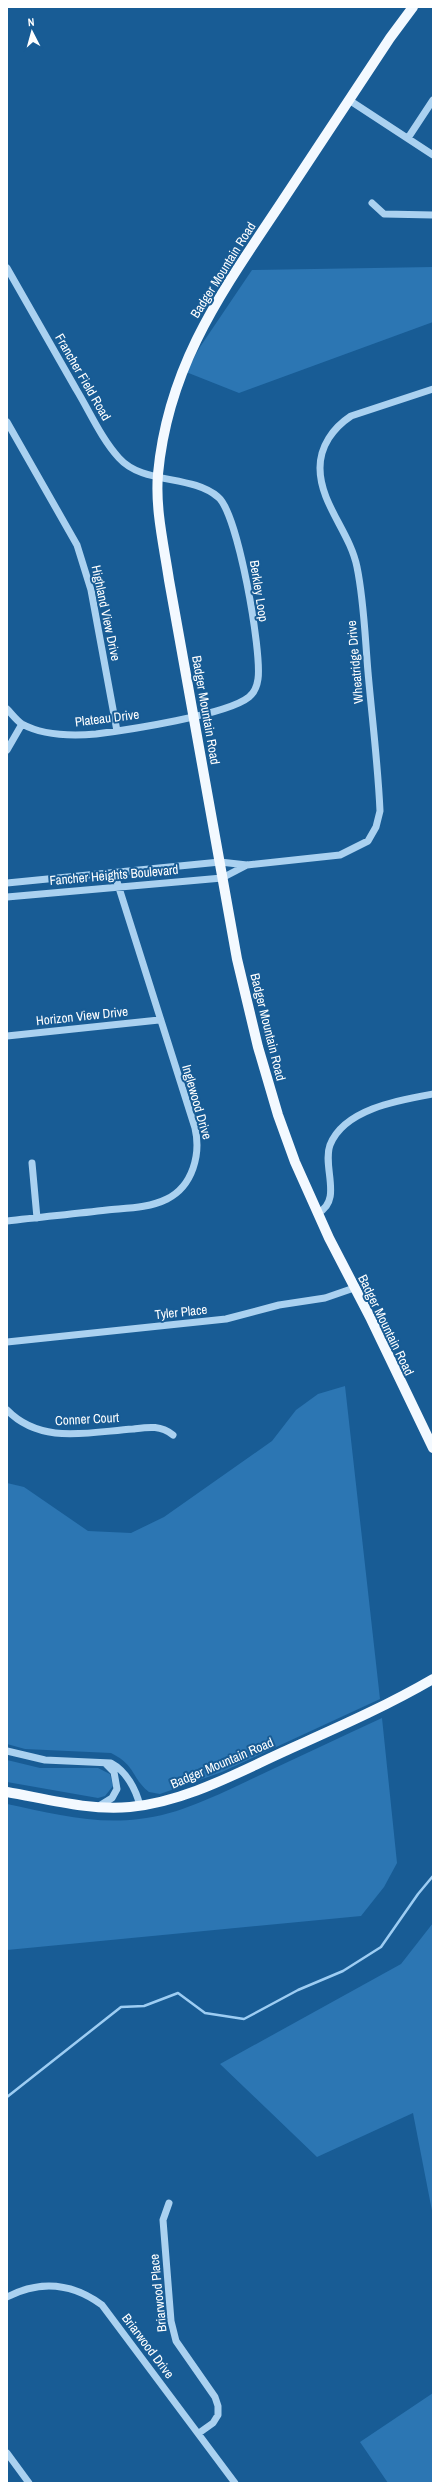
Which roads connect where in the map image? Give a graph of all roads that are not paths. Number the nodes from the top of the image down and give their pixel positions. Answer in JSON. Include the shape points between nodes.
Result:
{"nodes":[{"id":1,"x":413,"y":7,"type":"edge"},
{"id":2,"x":349,"y":100,"type":"junction"},
{"id":3,"x":433,"y":100,"type":"edge"},
{"id":4,"x":408,"y":138,"type":"junction"},
{"id":5,"x":433,"y":155,"type":"edge"},
{"id":6,"x":372,"y":203,"type":"dead end"},
{"id":7,"x":433,"y":215,"type":"edge"},
{"id":8,"x":7,"y":268,"type":"edge"},
{"id":9,"x":433,"y":389,"type":"edge"},
{"id":10,"x":7,"y":422,"type":"edge"},
{"id":11,"x":158,"y":476,"type":"junction"},
{"id":12,"x":7,"y":709,"type":"edge"},
{"id":13,"x":194,"y":716,"type":"junction"},
{"id":14,"x":22,"y":724,"type":"junction"},
{"id":15,"x":117,"y":731,"type":"junction"},
{"id":16,"x":7,"y":750,"type":"edge"},
{"id":17,"x":220,"y":862,"type":"junction"},
{"id":18,"x":247,"y":865,"type":"junction"},
{"id":19,"x":114,"y":872,"type":"junction"},
{"id":20,"x":222,"y":878,"type":"junction"},
{"id":21,"x":7,"y":883,"type":"edge"},
{"id":22,"x":118,"y":887,"type":"junction"},
{"id":23,"x":7,"y":897,"type":"edge"},
{"id":24,"x":159,"y":1020,"type":"junction"},
{"id":25,"x":7,"y":1036,"type":"edge"},
{"id":26,"x":433,"y":1094,"type":"edge"},
{"id":27,"x":32,"y":1163,"type":"dead end"},
{"id":28,"x":318,"y":1213,"type":"junction"},
{"id":29,"x":37,"y":1218,"type":"junction"},
{"id":30,"x":7,"y":1221,"type":"edge"},
{"id":31,"x":354,"y":1288,"type":"junction"},
{"id":32,"x":7,"y":1342,"type":"edge"},
{"id":33,"x":7,"y":1410,"type":"edge"},
{"id":34,"x":173,"y":1435,"type":"dead end"},
{"id":35,"x":433,"y":1448,"type":"edge"},
{"id":36,"x":433,"y":1679,"type":"edge"},
{"id":37,"x":7,"y":1751,"type":"edge"},
{"id":38,"x":90,"y":1761,"type":"junction"},
{"id":39,"x":7,"y":1792,"type":"edge"},
{"id":40,"x":140,"y":1806,"type":"junction"},
{"id":41,"x":98,"y":1807,"type":"junction"},
{"id":42,"x":169,"y":2203,"type":"dead end"},
{"id":43,"x":7,"y":2297,"type":"edge"},
{"id":44,"x":199,"y":2433,"type":"junction"},
{"id":45,"x":7,"y":2453,"type":"edge"},
{"id":46,"x":29,"y":2483,"type":"edge"},
{"id":47,"x":235,"y":2483,"type":"edge"}],
"edges":[{"from":1,"to":2,"type":"main road","name":"Badger Mountain Road"},
{"from":2,"to":4,"type":"street"},
{"from":2,"to":11,"type":"main road","name":"Badger Mountain Road","via":[[215,302],[203,325],[168,409]]},
{"from":3,"to":4,"type":"street"},
{"from":4,"to":5,"type":"street"},
{"from":6,"to":7,"type":"street","via":[[384,214]]},
{"from":8,"to":11,"type":"street","name":"Francher Field Road","via":[[117,456],[134,470]]},
{"from":9,"to":18,"type":"street","name":"Wheatridge Drive","via":[[359,412],[339,425],[326,443],[320,466],[322,489],[351,546],[360,586],[379,820],[368,841],[340,855]]},
{"from":10,"to":15,"type":"street","name":"Highland View Drive","via":[[77,544],[91,590]]},
{"from":11,"to":13,"type":"main road","name":"Badger Mountain Road","via":[[161,524],[169,580]]},
{"from":11,"to":13,"type":"street","name":"Berkley Loop","via":[[211,492],[225,504],[241,553],[250,600],[258,668],[256,687],[250,697],[234,706]]},
{"from":12,"to":14,"type":"street","name":"Plateau Drive"},
{"from":13,"to":15,"type":"street","name":"Plateau Drive"},
{"from":13,"to":17,"type":"main road","name":"Badger Mountain Road"},
{"from":14,"to":15,"type":"street","name":"Plateau Drive","via":[[52,733],[76,736]]},
{"from":14,"to":16,"type":"street"},
{"from":17,"to":18,"type":"street","name":"Wheatridge Drive"},
{"from":17,"to":19,"type":"street","name":"Fancher Heights Boulevard"},
{"from":17,"to":20,"type":"main road","name":"Badger Mountain Road"},
{"from":18,"to":20,"type":"street","name":"Wheatridge Drive"},
{"from":19,"to":21,"type":"street","name":"Fancher Heights Boulevard"},
{"from":19,"to":22,"type":"street","name":"Inglewood Drive"},
{"from":20,"to":22,"type":"street","name":"Fancher Heights Boulevard"},
{"from":20,"to":28,"type":"main road","name":"Badger Mountain Road","via":[[237,959],[258,1047],[290,1149]]},
{"from":22,"to":23,"type":"street","name":"Fancher Heights Boulevard"},
{"from":22,"to":24,"type":"street","name":"Inglewood Drive"},
{"from":24,"to":25,"type":"street","name":"Horizon View Drive"},
{"from":24,"to":29,"type":"street","name":"Inglewood Drive","via":[[197,1140],[196,1160],[188,1178],[180,1189],[160,1202]]},
{"from":26,"to":28,"type":"street","via":[[390,1104],[363,1114],[345,1126],[330,1144],[327,1158],[329,1201],[326,1208]]},
{"from":27,"to":29,"type":"street"},
{"from":28,"to":31,"type":"main road","name":"Badger Mountain Road"},
{"from":29,"to":30,"type":"street","name":"Inglewood Drive"},
{"from":31,"to":32,"type":"street","name":"Tyler Place","via":[[325,1298],[279,1305],[226,1319]]},
{"from":31,"to":35,"type":"main road","name":"Badger Mountain Road"},
{"from":33,"to":34,"type":"street","name":"Conner Court","via":[[28,1426],[56,1434],[158,1427]]},
{"from":36,"to":40,"type":"main road","name":"Badger Mountain Road","via":[[333,1729],[236,1773],[178,1797]]},
{"from":37,"to":38,"type":"street","via":[[45,1760]]},
{"from":38,"to":40,"type":"street","via":[[111,1763],[118,1768],[130,1782]]},
{"from":38,"to":41,"type":"street","via":[[106,1764],[111,1768],[118,1783],[112,1798]]},
{"from":39,"to":41,"type":"main road","name":"Badger Mountain Road"},
{"from":40,"to":41,"type":"main road","name":"Badger Mountain Road"},
{"from":42,"to":44,"type":"street","name":"Briarwood Place","via":[[163,2220],[172,2329],[181,2351],[215,2397],[218,2406],[218,2415],[213,2423]]},
{"from":43,"to":44,"type":"street","name":"Briarwood Drive","via":[[38,2286],[54,2285],[81,2292],[93,2299],[111,2316]]},
{"from":44,"to":47,"type":"street","name":"Briarwood Drive"},
{"from":45,"to":46,"type":"street"}]}
